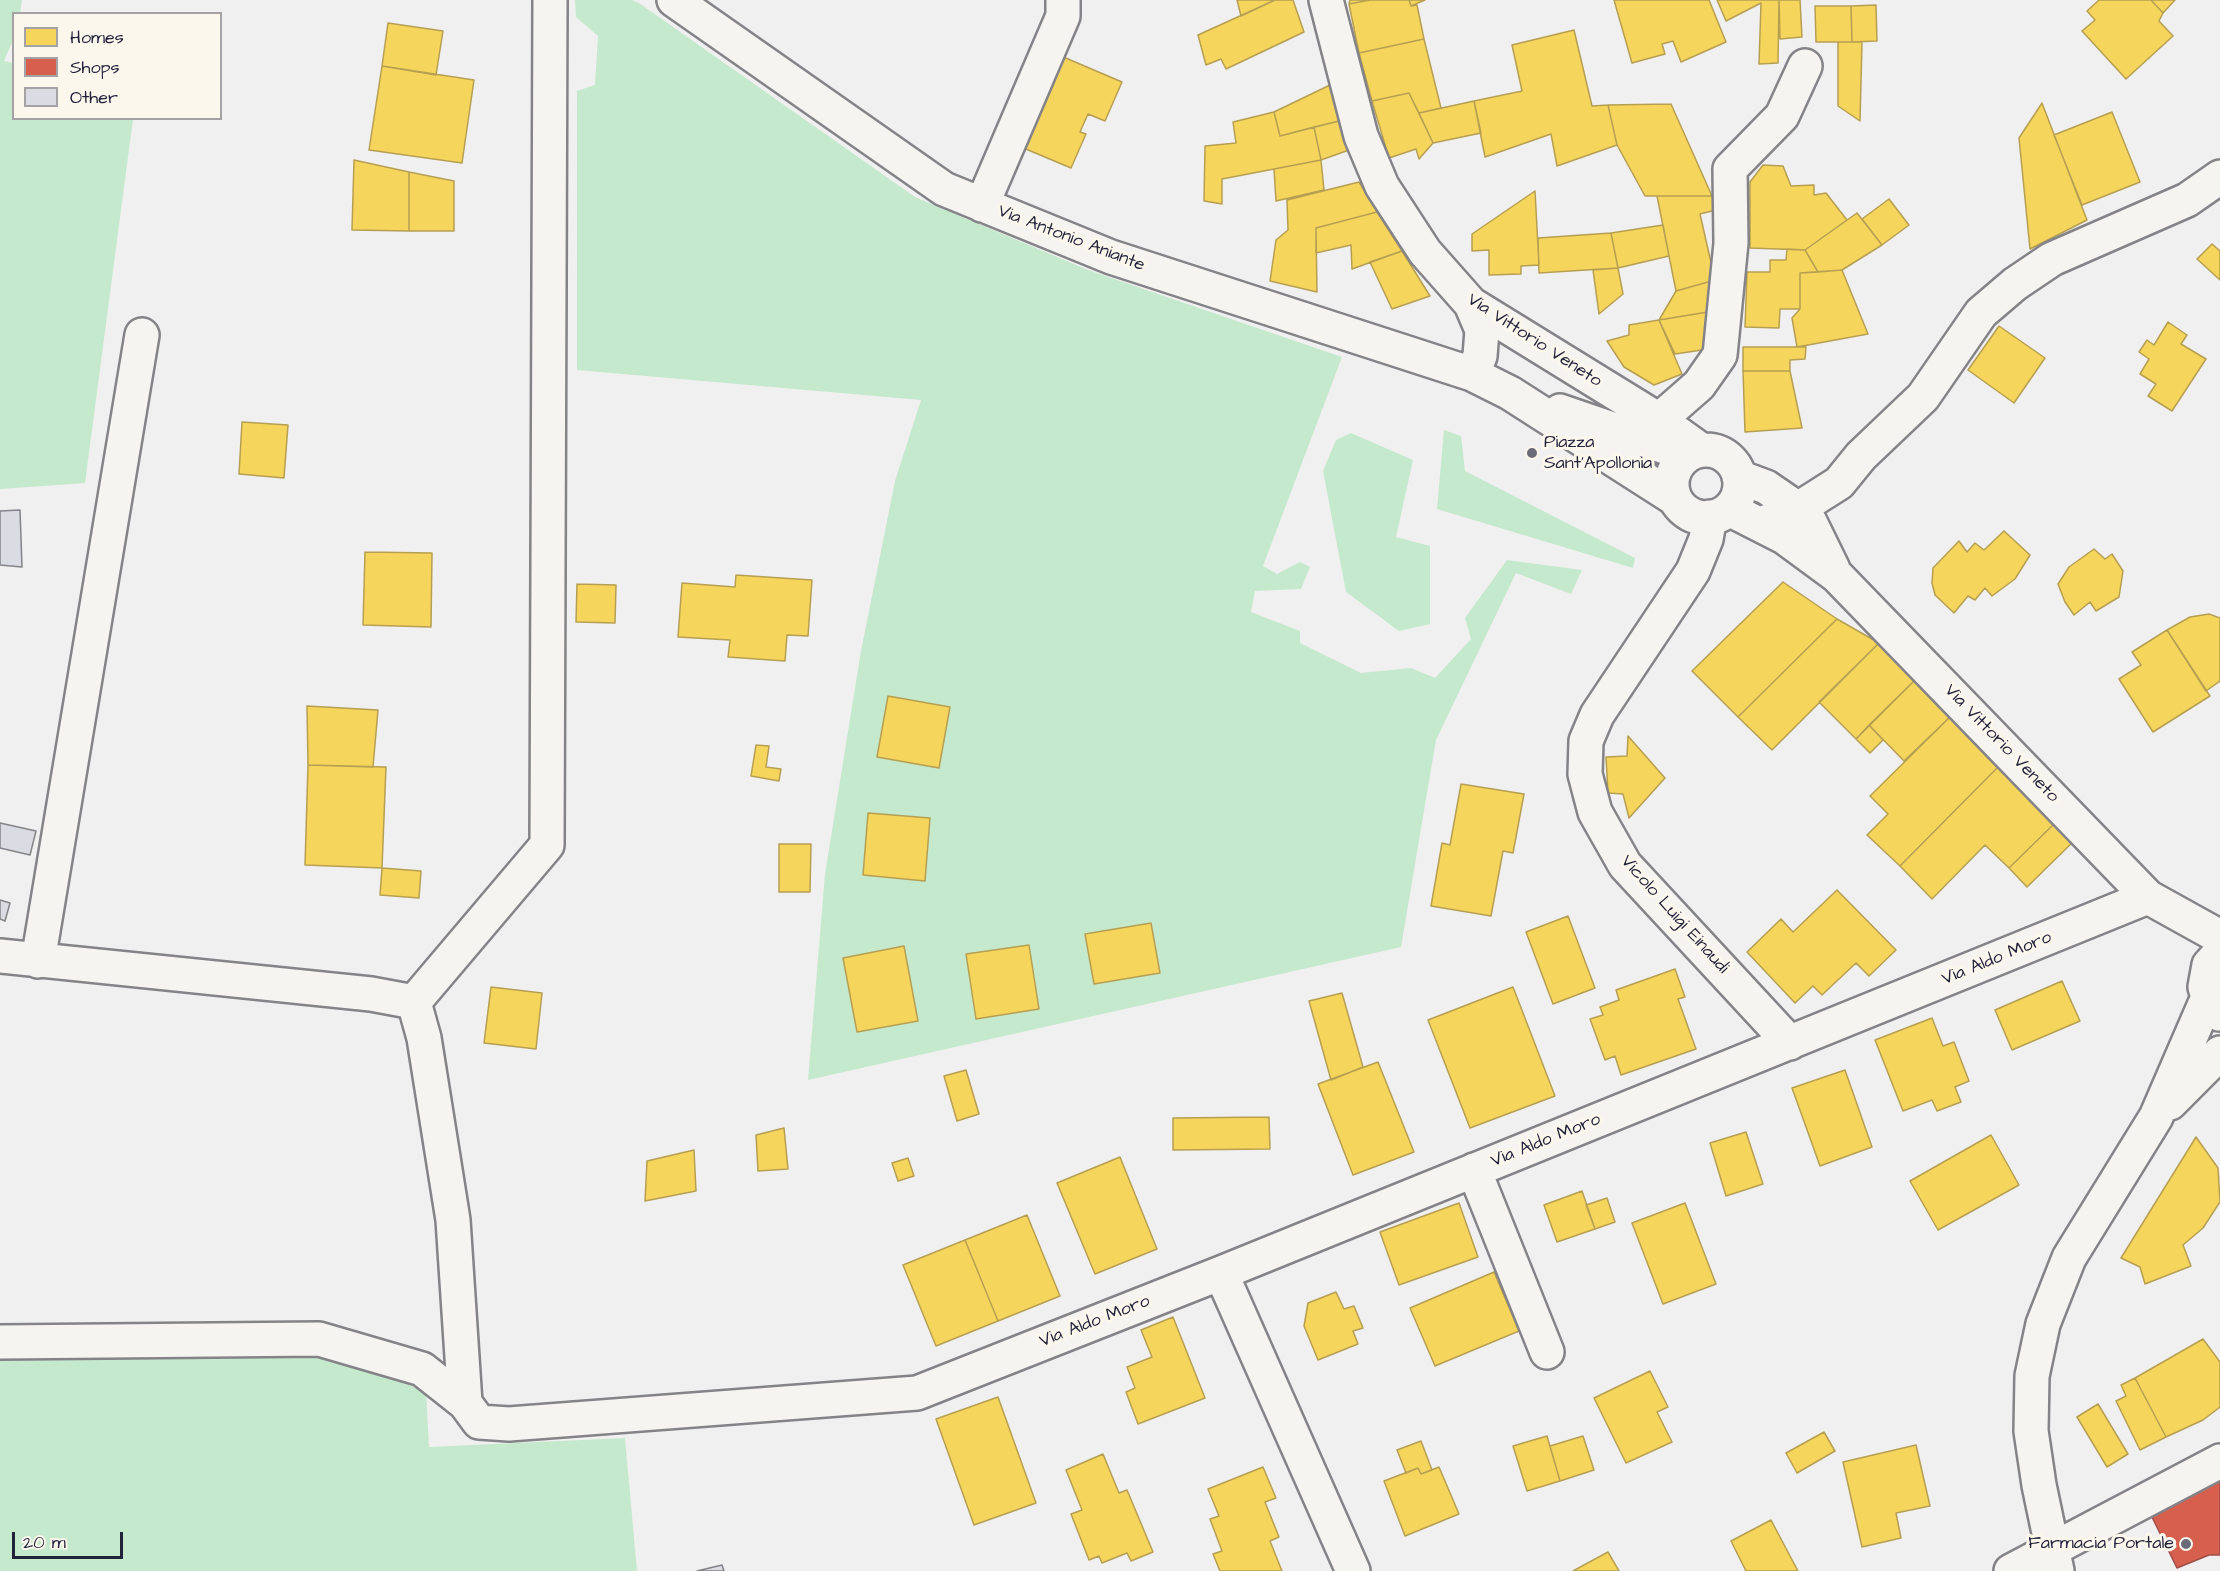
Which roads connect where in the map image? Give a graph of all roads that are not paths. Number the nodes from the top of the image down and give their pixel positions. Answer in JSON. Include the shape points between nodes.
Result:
{"nodes":[{"id":1,"x":550,"y":0,"type":"edge"},
{"id":2,"x":674,"y":0,"type":"edge"},
{"id":3,"x":1063,"y":0,"type":"edge"},
{"id":4,"x":1326,"y":0,"type":"edge"},
{"id":5,"x":1805,"y":66,"type":"dead end"},
{"id":6,"x":2220,"y":177,"type":"edge"},
{"id":7,"x":982,"y":205,"type":"junction"},
{"id":8,"x":1471,"y":304,"type":"junction"},
{"id":9,"x":142,"y":335,"type":"dead end"},
{"id":10,"x":1472,"y":374,"type":"junction"},
{"id":11,"x":1510,"y":393,"type":"junction"},
{"id":12,"x":1659,"y":420,"type":"junction"},
{"id":13,"x":1695,"y":452,"type":"junction"},
{"id":14,"x":1861,"y":456,"type":"junction"},
{"id":15,"x":1753,"y":482,"type":"junction"},
{"id":16,"x":1674,"y":498,"type":"junction"},
{"id":17,"x":1798,"y":509,"type":"junction"},
{"id":18,"x":1720,"y":513,"type":"junction"},
{"id":19,"x":1762,"y":523,"type":"junction"},
{"id":20,"x":1837,"y":576,"type":"junction"},
{"id":21,"x":2158,"y":902,"type":"junction"},
{"id":22,"x":2220,"y":937,"type":"edge"},
{"id":23,"x":0,"y":956,"type":"edge"},
{"id":24,"x":38,"y":961,"type":"junction"},
{"id":25,"x":2213,"y":985,"type":"edge"},
{"id":26,"x":414,"y":1002,"type":"junction"},
{"id":27,"x":1790,"y":1043,"type":"junction"},
{"id":28,"x":2220,"y":1053,"type":"edge"},
{"id":29,"x":2156,"y":1117,"type":"junction"},
{"id":30,"x":1474,"y":1170,"type":"junction"},
{"id":31,"x":1221,"y":1273,"type":"junction"},
{"id":32,"x":0,"y":1342,"type":"edge"},
{"id":33,"x":1547,"y":1352,"type":"dead end"},
{"id":34,"x":465,"y":1403,"type":"junction"},
{"id":35,"x":2220,"y":1461,"type":"edge"},
{"id":36,"x":2055,"y":1559,"type":"edge"},
{"id":37,"x":1353,"y":1571,"type":"edge"},
{"id":38,"x":2011,"y":1571,"type":"edge"}],
"edges":[{"from":1,"to":26,"type":"street","via":[[547,845]]},
{"from":2,"to":7,"type":"street","name":"Via Antonio Aniante","via":[[944,189]]},
{"from":3,"to":7,"type":"street","via":[[1063,16]]},
{"from":4,"to":8,"type":"street","name":"Via Vittorio Veneto","via":[[1361,136],[1382,186],[1425,252]]},
{"from":5,"to":12,"type":"street","via":[[1782,116],[1730,169],[1731,243],[1720,355],[1699,385]]},
{"from":6,"to":14,"type":"street","via":[[2187,201],[2052,259],[2015,284],[1982,313],[1923,397]]},
{"from":7,"to":10,"type":"street","name":"Via Antonio Aniante","via":[[1111,257]]},
{"from":8,"to":10,"type":"street","via":[[1482,330],[1480,356]]},
{"from":8,"to":12,"type":"street","name":"Via Vittorio Veneto"},
{"from":9,"to":24,"type":"street"},
{"from":10,"to":11,"type":"street","name":"Via Antonio Aniante"},
{"from":11,"to":13,"type":"street"},
{"from":11,"to":16,"type":"street"},
{"from":12,"to":13,"type":"street","name":"Via Vittorio Veneto"},
{"from":13,"to":15,"type":"street","via":[[1726,456]]},
{"from":13,"to":16,"type":"street","via":[[1674,470]]},
{"from":14,"to":15,"type":"street","via":[[1815,481],[1793,486]]},
{"from":14,"to":17,"type":"street","via":[[1839,483]]},
{"from":15,"to":17,"type":"street"},
{"from":15,"to":18,"type":"street"},
{"from":16,"to":18,"type":"street","via":[[1687,512],[1701,518]]},
{"from":17,"to":19,"type":"street"},
{"from":17,"to":20,"type":"street","via":[[1809,520]]},
{"from":18,"to":19,"type":"street"},
{"from":18,"to":27,"type":"street","name":"Vicolo Luigi Einaudi","via":[[1693,571],[1597,715],[1586,741],[1585,774],[1594,812],[1625,865]]},
{"from":19,"to":20,"type":"street"},
{"from":20,"to":21,"type":"street","name":"Via Vittorio Veneto"},
{"from":21,"to":22,"type":"street"},
{"from":21,"to":25,"type":"street","via":[[2195,952]]},
{"from":21,"to":27,"type":"street","name":"Via Aldo Moro"},
{"from":23,"to":24,"type":"street"},
{"from":24,"to":26,"type":"street","via":[[371,994]]},
{"from":25,"to":29,"type":"street"},
{"from":26,"to":34,"type":"street","via":[[424,1038],[453,1220]]},
{"from":27,"to":30,"type":"street","name":"Via Aldo Moro"},
{"from":28,"to":29,"type":"street"},
{"from":29,"to":36,"type":"street","via":[[2069,1258],[2043,1324],[2032,1376],[2031,1431]]},
{"from":30,"to":31,"type":"street","name":"Via Aldo Moro"},
{"from":30,"to":33,"type":"street"},
{"from":31,"to":34,"type":"street","name":"Via Aldo Moro","via":[[917,1393],[509,1424],[479,1422]]},
{"from":31,"to":37,"type":"street"},
{"from":32,"to":34,"type":"street","name":"Via Aldo Moro","via":[[320,1339],[422,1369]]},
{"from":35,"to":36,"type":"street"},
{"from":36,"to":38,"type":"street"}]}
